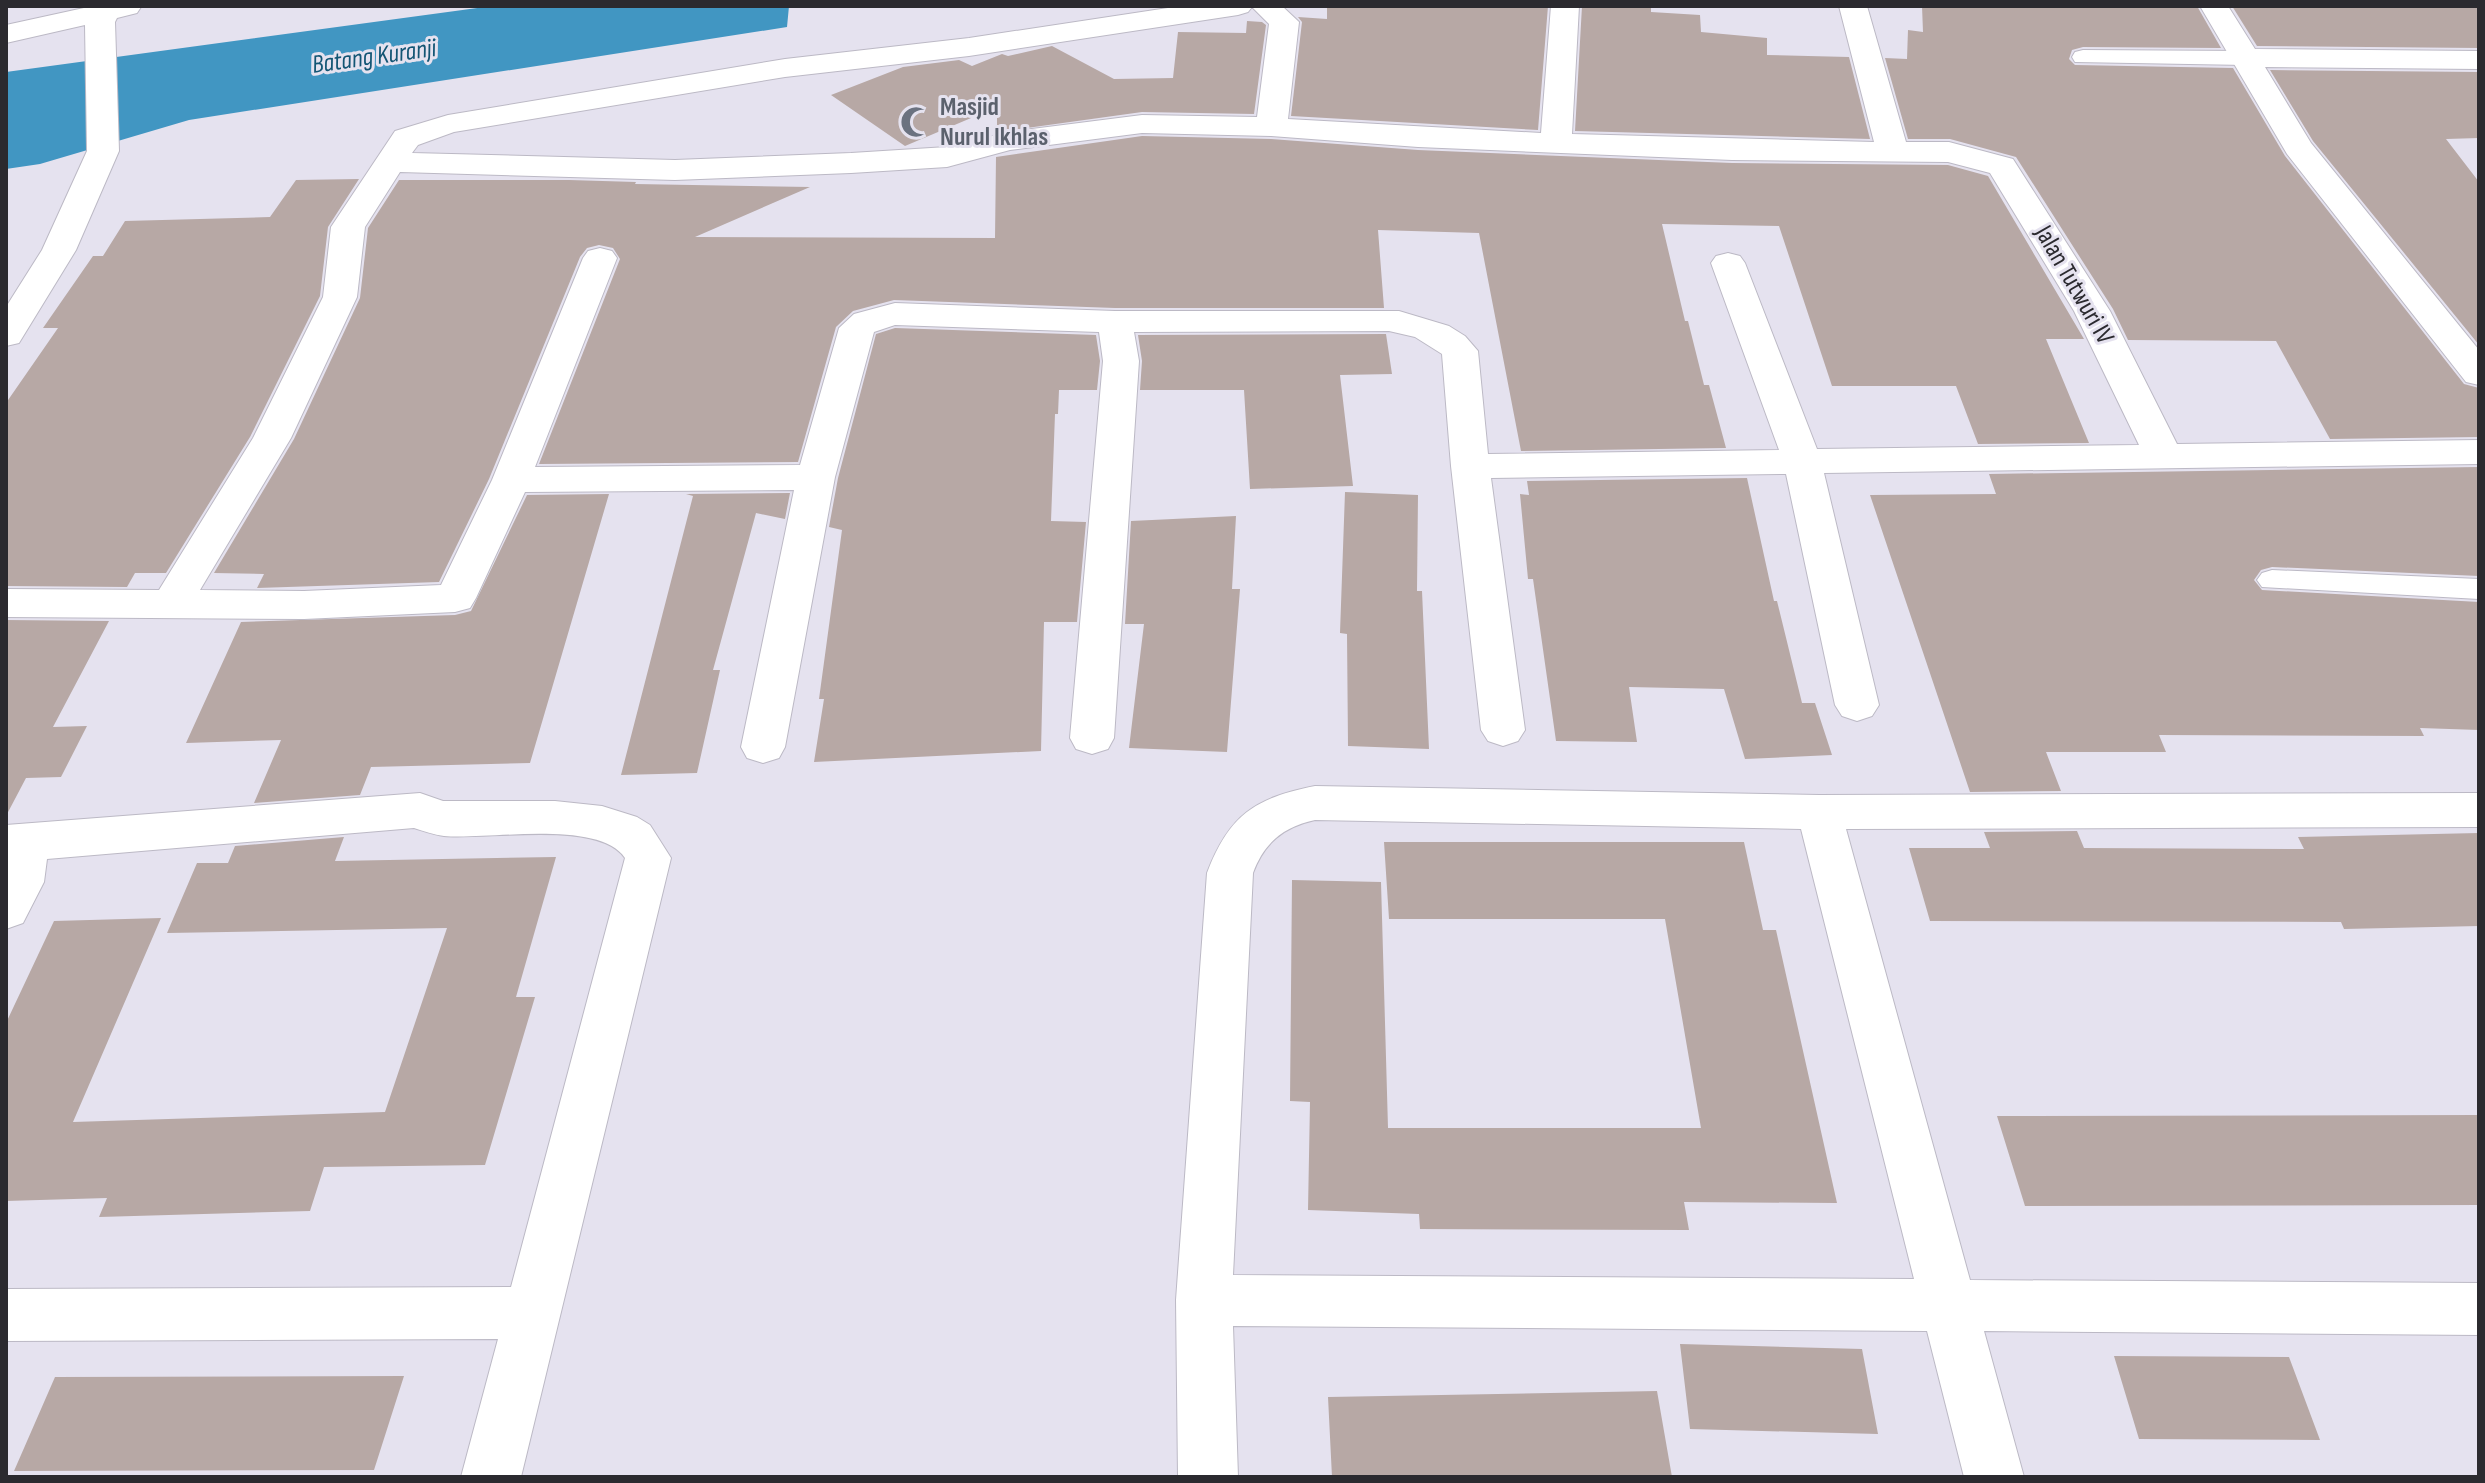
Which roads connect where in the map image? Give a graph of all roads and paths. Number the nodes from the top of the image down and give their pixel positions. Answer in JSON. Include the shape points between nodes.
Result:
{"nodes":[{"id":1,"x":133,"y":6,"type":"edge"},
{"id":2,"x":1238,"y":6,"type":"edge"},
{"id":3,"x":1265,"y":6,"type":"edge"},
{"id":4,"x":1565,"y":6,"type":"edge"},
{"id":5,"x":1853,"y":6,"type":"edge"},
{"id":6,"x":2214,"y":6,"type":"edge"},
{"id":7,"x":104,"y":13,"type":"edge"},
{"id":8,"x":6,"y":34,"type":"edge"},
{"id":9,"x":2083,"y":57,"type":"dead end"},
{"id":10,"x":2246,"y":58,"type":"junction"},
{"id":11,"x":2479,"y":60,"type":"edge"},
{"id":12,"x":1271,"y":127,"type":"junction"},
{"id":13,"x":1556,"y":143,"type":"junction"},
{"id":14,"x":1892,"y":150,"type":"junction"},
{"id":15,"x":390,"y":162,"type":"junction"},
{"id":16,"x":600,"y":258,"type":"dead end"},
{"id":17,"x":1728,"y":263,"type":"dead end"},
{"id":18,"x":1115,"y":322,"type":"junction"},
{"id":19,"x":6,"y":335,"type":"edge"},
{"id":20,"x":2479,"y":374,"type":"edge"},
{"id":21,"x":2479,"y":452,"type":"edge"},
{"id":22,"x":2164,"y":456,"type":"junction"},
{"id":23,"x":1802,"y":461,"type":"junction"},
{"id":24,"x":1470,"y":466,"type":"junction"},
{"id":25,"x":816,"y":477,"type":"junction"},
{"id":26,"x":511,"y":480,"type":"junction"},
{"id":27,"x":2272,"y":580,"type":"dead end"},
{"id":28,"x":2479,"y":589,"type":"edge"},
{"id":29,"x":6,"y":603,"type":"edge"},
{"id":30,"x":172,"y":603,"type":"junction"},
{"id":31,"x":1857,"y":705,"type":"dead end"},
{"id":32,"x":1503,"y":730,"type":"dead end"},
{"id":33,"x":1092,"y":738,"type":"dead end"},
{"id":34,"x":763,"y":747,"type":"dead end"},
{"id":35,"x":2479,"y":810,"type":"edge"},
{"id":36,"x":1819,"y":812,"type":"junction"},
{"id":37,"x":8,"y":843,"type":"edge"},
{"id":38,"x":6,"y":910,"type":"edge"},
{"id":39,"x":1204,"y":1300,"type":"junction"},
{"id":40,"x":1948,"y":1305,"type":"junction"},
{"id":41,"x":2479,"y":1309,"type":"edge"},
{"id":42,"x":532,"y":1313,"type":"junction"},
{"id":43,"x":6,"y":1315,"type":"edge"},
{"id":44,"x":491,"y":1477,"type":"edge"},
{"id":45,"x":1208,"y":1477,"type":"edge"},
{"id":46,"x":1994,"y":1477,"type":"edge"}],
"edges":[{"from":1,"to":7,"type":"street"},
{"from":2,"to":15,"type":"street","via":[[969,47],[785,68],[448,124],[406,138]]},
{"from":3,"to":12,"type":"street","via":[[1284,22]]},
{"from":4,"to":13,"type":"street"},
{"from":5,"to":14,"type":"street"},
{"from":6,"to":10,"type":"street"},
{"from":7,"to":8,"type":"street"},
{"from":7,"to":19,"type":"street","via":[[103,151],[59,250]]},
{"from":9,"to":10,"type":"lane"},
{"from":10,"to":11,"type":"street"},
{"from":10,"to":20,"type":"street","via":[[2298,147]]},
{"from":12,"to":13,"type":"street","name":"Jalan Tutwuri IV"},
{"from":12,"to":15,"type":"street","name":"Jalan Tutwuri IV","via":[[1112,126],[1009,141],[947,157],[675,170]]},
{"from":13,"to":14,"type":"street","name":"Jalan Tutwuri IV"},
{"from":14,"to":22,"type":"street","name":"Jalan Tutwuri IV","via":[[1949,152],[2002,166],[2092,311]]},
{"from":15,"to":30,"type":"street","via":[[348,227],[340,297],[272,438]]},
{"from":16,"to":26,"type":"street"},
{"from":17,"to":23,"type":"street"},
{"from":18,"to":24,"type":"street","via":[[1389,320],[1431,329],[1460,351]]},
{"from":18,"to":25,"type":"street","via":[[895,314],[866,321],[857,328]]},
{"from":18,"to":33,"type":"street","via":[[1121,361]]},
{"from":21,"to":22,"type":"street"},
{"from":22,"to":23,"type":"street"},
{"from":23,"to":24,"type":"street"},
{"from":23,"to":31,"type":"street"},
{"from":24,"to":32,"type":"street"},
{"from":25,"to":26,"type":"street"},
{"from":25,"to":34,"type":"street"},
{"from":26,"to":30,"type":"street","via":[[455,598],[304,605]]},
{"from":27,"to":28,"type":"lane"},
{"from":29,"to":30,"type":"street"},
{"from":35,"to":36,"type":"street"},
{"from":36,"to":39,"type":"street","via":[[1315,803],[1287,808],[1249,832],[1230,873]]},
{"from":36,"to":40,"type":"street"},
{"from":37,"to":38,"type":"street","via":[[27,861]]},
{"from":37,"to":42,"type":"street","via":[[420,810],[439,819],[565,819],[617,828],[634,837],[648,858]]},
{"from":39,"to":40,"type":"street"},
{"from":39,"to":45,"type":"street"},
{"from":40,"to":41,"type":"street"},
{"from":40,"to":46,"type":"street"},
{"from":42,"to":43,"type":"street"},
{"from":42,"to":44,"type":"street"}]}
